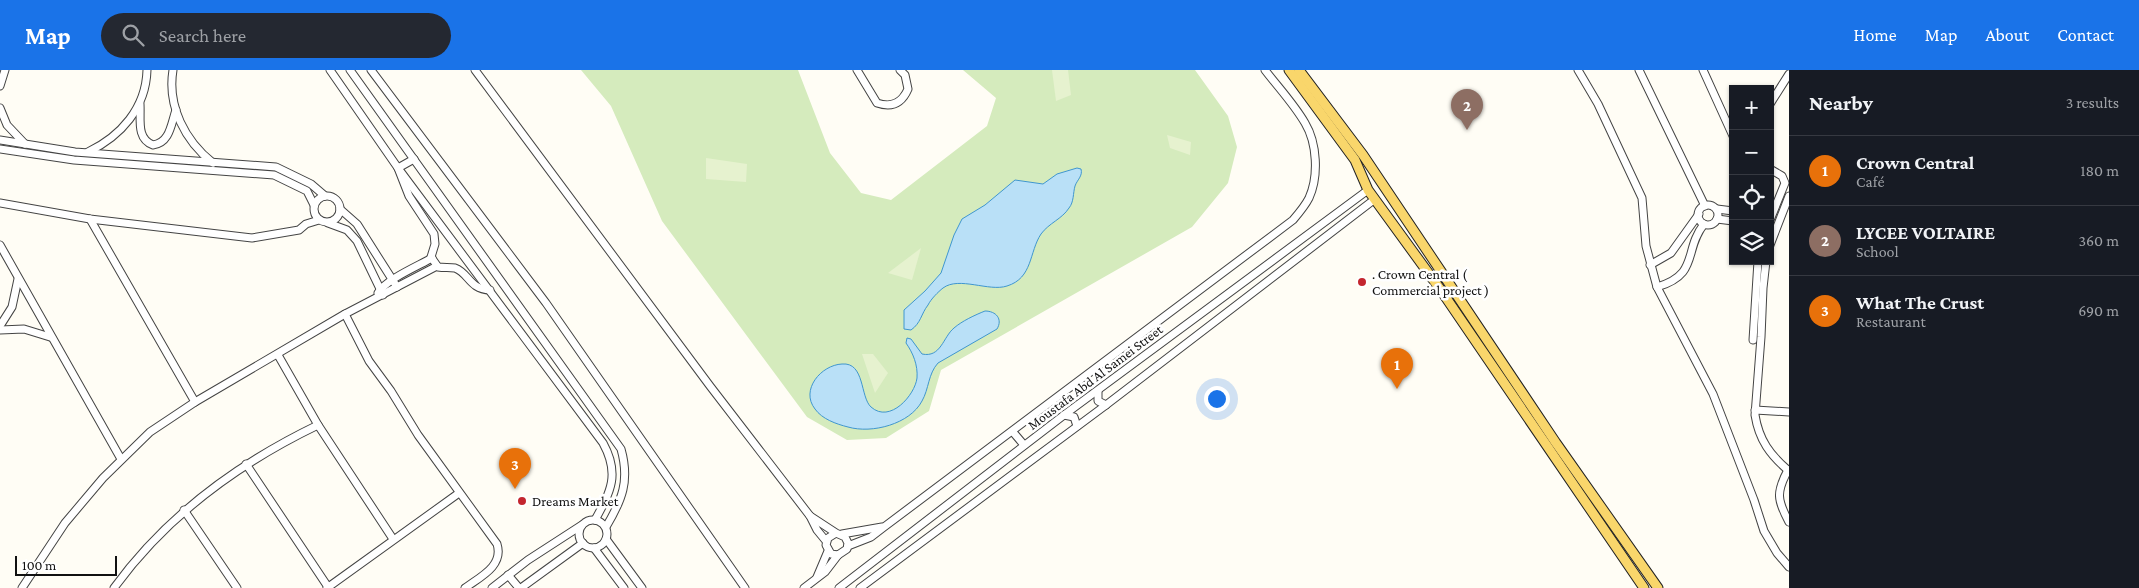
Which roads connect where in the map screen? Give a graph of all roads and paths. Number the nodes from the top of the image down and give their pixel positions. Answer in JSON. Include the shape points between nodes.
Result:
{"nodes":[{"id":1,"x":5,"y":70,"type":"edge"},
{"id":2,"x":147,"y":70,"type":"edge"},
{"id":3,"x":173,"y":70,"type":"edge"},
{"id":4,"x":330,"y":70,"type":"edge"},
{"id":5,"x":350,"y":70,"type":"edge"},
{"id":6,"x":371,"y":70,"type":"edge"},
{"id":7,"x":474,"y":70,"type":"edge"},
{"id":8,"x":857,"y":70,"type":"edge"},
{"id":9,"x":900,"y":70,"type":"edge"},
{"id":10,"x":1266,"y":70,"type":"edge"},
{"id":11,"x":1289,"y":70,"type":"edge"},
{"id":12,"x":1299,"y":70,"type":"edge"},
{"id":13,"x":1578,"y":70,"type":"edge"},
{"id":14,"x":1639,"y":70,"type":"edge"},
{"id":15,"x":1703,"y":70,"type":"edge"},
{"id":16,"x":1789,"y":74,"type":"edge"},
{"id":17,"x":0,"y":86,"type":"edge"},
{"id":18,"x":1774,"y":98,"type":"edge"},
{"id":19,"x":140,"y":101,"type":"junction"},
{"id":20,"x":176,"y":110,"type":"junction"},
{"id":21,"x":1,"y":115,"type":"edge"},
{"id":22,"x":1730,"y":130,"type":"edge"},
{"id":23,"x":0,"y":140,"type":"edge"},
{"id":24,"x":25,"y":144,"type":"junction"},
{"id":25,"x":0,"y":149,"type":"edge"},
{"id":26,"x":88,"y":153,"type":"junction"},
{"id":27,"x":414,"y":158,"type":"junction"},
{"id":28,"x":213,"y":163,"type":"junction"},
{"id":29,"x":398,"y":168,"type":"junction"},
{"id":30,"x":1774,"y":171,"type":"edge"},
{"id":31,"x":1368,"y":190,"type":"junction"},
{"id":32,"x":325,"y":196,"type":"junction"},
{"id":33,"x":1789,"y":196,"type":"edge"},
{"id":34,"x":1376,"y":199,"type":"junction"},
{"id":35,"x":0,"y":203,"type":"edge"},
{"id":36,"x":314,"y":205,"type":"junction"},
{"id":37,"x":1705,"y":206,"type":"junction"},
{"id":38,"x":340,"y":209,"type":"junction"},
{"id":39,"x":1716,"y":210,"type":"junction"},
{"id":40,"x":1774,"y":210,"type":"edge"},
{"id":41,"x":1729,"y":211,"type":"edge"},
{"id":42,"x":1699,"y":214,"type":"junction"},
{"id":43,"x":90,"y":219,"type":"junction"},
{"id":44,"x":319,"y":220,"type":"junction"},
{"id":45,"x":1717,"y":220,"type":"junction"},
{"id":46,"x":1729,"y":221,"type":"edge"},
{"id":47,"x":328,"y":223,"type":"junction"},
{"id":48,"x":1704,"y":224,"type":"junction"},
{"id":49,"x":1688,"y":228,"type":"junction"},
{"id":50,"x":1774,"y":232,"type":"edge"},
{"id":51,"x":1698,"y":234,"type":"junction"},
{"id":52,"x":0,"y":246,"type":"edge"},
{"id":53,"x":432,"y":258,"type":"junction"},
{"id":54,"x":1650,"y":265,"type":"junction"},
{"id":55,"x":1758,"y":265,"type":"edge"},
{"id":56,"x":1765,"y":265,"type":"edge"},
{"id":57,"x":437,"y":266,"type":"junction"},
{"id":58,"x":18,"y":279,"type":"junction"},
{"id":59,"x":395,"y":284,"type":"junction"},
{"id":60,"x":1657,"y":287,"type":"junction"},
{"id":61,"x":490,"y":290,"type":"junction"},
{"id":62,"x":379,"y":294,"type":"junction"},
{"id":63,"x":345,"y":314,"type":"junction"},
{"id":64,"x":530,"y":321,"type":"junction"},
{"id":65,"x":0,"y":326,"type":"edge"},
{"id":66,"x":519,"y":329,"type":"junction"},
{"id":67,"x":0,"y":330,"type":"edge"},
{"id":68,"x":50,"y":337,"type":"junction"},
{"id":69,"x":1753,"y":340,"type":"dead end"},
{"id":70,"x":278,"y":355,"type":"junction"},
{"id":71,"x":1098,"y":391,"type":"junction"},
{"id":72,"x":195,"y":402,"type":"junction"},
{"id":73,"x":1106,"y":405,"type":"junction"},
{"id":74,"x":1754,"y":410,"type":"junction"},
{"id":75,"x":1789,"y":412,"type":"edge"},
{"id":76,"x":1064,"y":415,"type":"junction"},
{"id":77,"x":318,"y":425,"type":"junction"},
{"id":78,"x":1077,"y":426,"type":"junction"},
{"id":79,"x":1013,"y":432,"type":"junction"},
{"id":80,"x":1024,"y":446,"type":"junction"},
{"id":81,"x":121,"y":459,"type":"junction"},
{"id":82,"x":246,"y":464,"type":"junction"},
{"id":83,"x":1788,"y":471,"type":"edge"},
{"id":84,"x":459,"y":493,"type":"junction"},
{"id":85,"x":184,"y":510,"type":"junction"},
{"id":86,"x":810,"y":516,"type":"junction"},
{"id":87,"x":595,"y":520,"type":"junction"},
{"id":88,"x":1789,"y":522,"type":"edge"},
{"id":89,"x":582,"y":525,"type":"junction"},
{"id":90,"x":606,"y":527,"type":"junction"},
{"id":91,"x":884,"y":527,"type":"junction"},
{"id":92,"x":839,"y":534,"type":"junction"},
{"id":93,"x":606,"y":539,"type":"junction"},
{"id":94,"x":393,"y":540,"type":"junction"},
{"id":95,"x":826,"y":541,"type":"junction"},
{"id":96,"x":583,"y":543,"type":"junction"},
{"id":97,"x":848,"y":546,"type":"junction"},
{"id":98,"x":594,"y":548,"type":"junction"},
{"id":99,"x":828,"y":551,"type":"junction"},
{"id":100,"x":838,"y":555,"type":"junction"},
{"id":101,"x":1789,"y":567,"type":"edge"},
{"id":102,"x":508,"y":575,"type":"junction"},
{"id":103,"x":817,"y":577,"type":"junction"},
{"id":104,"x":22,"y":588,"type":"edge"},
{"id":105,"x":114,"y":588,"type":"edge"},
{"id":106,"x":237,"y":588,"type":"edge"},
{"id":107,"x":328,"y":588,"type":"edge"},
{"id":108,"x":465,"y":588,"type":"edge"},
{"id":109,"x":492,"y":588,"type":"edge"},
{"id":110,"x":520,"y":588,"type":"edge"},
{"id":111,"x":624,"y":588,"type":"edge"},
{"id":112,"x":642,"y":588,"type":"edge"},
{"id":113,"x":745,"y":588,"type":"edge"},
{"id":114,"x":804,"y":588,"type":"edge"},
{"id":115,"x":839,"y":588,"type":"edge"},
{"id":116,"x":860,"y":588,"type":"edge"},
{"id":117,"x":1644,"y":588,"type":"edge"},
{"id":118,"x":1658,"y":588,"type":"edge"}],
"edges":[{"from":1,"to":17,"type":"street"},
{"from":2,"to":19,"type":"street"},
{"from":3,"to":20,"type":"street","via":[[172,94]]},
{"from":4,"to":29,"type":"street"},
{"from":5,"to":27,"type":"street"},
{"from":6,"to":113,"type":"street","via":[[546,303]]},
{"from":7,"to":86,"type":"street"},
{"from":8,"to":9,"type":"street","via":[[877,103],[890,106],[900,102],[908,89],[905,75]]},
{"from":10,"to":79,"type":"street","via":[[1304,122],[1313,142],[1313,184],[1301,210],[1293,220]]},
{"from":11,"to":31,"type":"main road","via":[[1354,160]]},
{"from":12,"to":118,"type":"main road","via":[[1363,155],[1556,443]]},
{"from":13,"to":54,"type":"street","via":[[1598,104],[1642,198]]},
{"from":14,"to":37,"type":"street"},
{"from":15,"to":22,"type":"street"},
{"from":16,"to":18,"type":"street"},
{"from":19,"to":20,"type":"street","via":[[141,133],[153,145],[168,136]]},
{"from":19,"to":26,"type":"street","via":[[126,125]]},
{"from":20,"to":28,"type":"street","via":[[190,140]]},
{"from":21,"to":24,"type":"street"},
{"from":23,"to":24,"type":"street"},
{"from":24,"to":26,"type":"street"},
{"from":25,"to":36,"type":"street","via":[[74,160],[274,175],[307,191]]},
{"from":26,"to":28,"type":"street"},
{"from":27,"to":29,"type":"street"},
{"from":27,"to":64,"type":"street"},
{"from":28,"to":32,"type":"street","via":[[276,167],[311,184]]},
{"from":29,"to":53,"type":"street","via":[[409,196],[434,234]]},
{"from":29,"to":61,"type":"street"},
{"from":30,"to":40,"type":"street","via":[[1782,176],[1785,183]]},
{"from":31,"to":34,"type":"main road"},
{"from":31,"to":71,"type":"street","name":"Moustafa Abd Al Samei Street"},
{"from":32,"to":36,"type":"street"},
{"from":32,"to":38,"type":"street","via":[[337,201]]},
{"from":33,"to":50,"type":"street"},
{"from":34,"to":73,"type":"street","name":"Moustafa Abd Al Samei Street"},
{"from":34,"to":117,"type":"main road"},
{"from":35,"to":43,"type":"street"},
{"from":36,"to":44,"type":"street","via":[[314,214]]},
{"from":37,"to":39,"type":"street"},
{"from":37,"to":42,"type":"street"},
{"from":38,"to":47,"type":"street","via":[[336,219]]},
{"from":38,"to":59,"type":"street","via":[[357,224]]},
{"from":39,"to":41,"type":"street"},
{"from":39,"to":45,"type":"street"},
{"from":42,"to":48,"type":"street"},
{"from":42,"to":49,"type":"street"},
{"from":43,"to":44,"type":"street","via":[[252,238],[299,230]]},
{"from":43,"to":72,"type":"street"},
{"from":44,"to":47,"type":"street"},
{"from":45,"to":46,"type":"street"},
{"from":45,"to":48,"type":"street"},
{"from":47,"to":62,"type":"street","via":[[347,230],[357,241]]},
{"from":48,"to":51,"type":"street"},
{"from":49,"to":51,"type":"street","via":[[1695,228]]},
{"from":49,"to":54,"type":"street","via":[[1672,253]]},
{"from":51,"to":60,"type":"street","via":[[1685,270],[1672,282]]},
{"from":52,"to":58,"type":"street"},
{"from":53,"to":57,"type":"street"},
{"from":53,"to":59,"type":"street"},
{"from":54,"to":60,"type":"street"},
{"from":55,"to":69,"type":"street"},
{"from":56,"to":74,"type":"street"},
{"from":57,"to":59,"type":"street"},
{"from":57,"to":61,"type":"street","via":[[455,268],[475,286]]},
{"from":58,"to":65,"type":"street","via":[[12,307]]},
{"from":58,"to":68,"type":"street"},
{"from":59,"to":62,"type":"street"},
{"from":60,"to":101,"type":"street","via":[[1713,394],[1764,531]]},
{"from":61,"to":66,"type":"street"},
{"from":62,"to":63,"type":"street"},
{"from":63,"to":70,"type":"street"},
{"from":63,"to":84,"type":"street","via":[[369,361]]},
{"from":64,"to":66,"type":"street"},
{"from":64,"to":90,"type":"street","via":[[621,449],[626,479]]},
{"from":66,"to":87,"type":"street","via":[[609,454],[613,479]]},
{"from":67,"to":68,"type":"street","via":[[24,329]]},
{"from":68,"to":81,"type":"street"},
{"from":70,"to":72,"type":"street"},
{"from":70,"to":77,"type":"street"},
{"from":71,"to":73,"type":"street","via":[[1098,400]]},
{"from":71,"to":76,"type":"street","name":"Moustafa Abd Al Samei Street"},
{"from":72,"to":81,"type":"street","via":[[156,427]]},
{"from":73,"to":78,"type":"street","name":"Moustafa Abd Al Samei Street"},
{"from":74,"to":75,"type":"street"},
{"from":74,"to":83,"type":"street","via":[[1756,426],[1765,447]]},
{"from":76,"to":78,"type":"street","via":[[1074,417]]},
{"from":76,"to":80,"type":"street","name":"Moustafa Abd Al Samei Street"},
{"from":77,"to":82,"type":"street"},
{"from":77,"to":94,"type":"street"},
{"from":78,"to":116,"type":"street","name":"Moustafa Abd Al Samei Street"},
{"from":79,"to":80,"type":"street"},
{"from":79,"to":91,"type":"street"},
{"from":80,"to":115,"type":"street","name":"Moustafa Abd Al Samei Street"},
{"from":81,"to":104,"type":"street","via":[[65,523]]},
{"from":82,"to":85,"type":"street"},
{"from":82,"to":107,"type":"street"},
{"from":83,"to":88,"type":"street","via":[[1778,494]]},
{"from":84,"to":94,"type":"street"},
{"from":84,"to":108,"type":"street","via":[[497,544],[499,552],[494,566]]},
{"from":85,"to":105,"type":"street","via":[[148,546]]},
{"from":85,"to":106,"type":"street"},
{"from":86,"to":92,"type":"street"},
{"from":86,"to":95,"type":"street"},
{"from":87,"to":89,"type":"street"},
{"from":87,"to":90,"type":"street"},
{"from":89,"to":96,"type":"street","via":[[579,532]]},
{"from":89,"to":102,"type":"street"},
{"from":90,"to":93,"type":"street"},
{"from":91,"to":92,"type":"street"},
{"from":91,"to":97,"type":"street"},
{"from":92,"to":95,"type":"street","via":[[830,536]]},
{"from":92,"to":97,"type":"street","via":[[847,539]]},
{"from":93,"to":98,"type":"street"},
{"from":93,"to":112,"type":"street"},
{"from":94,"to":107,"type":"street"},
{"from":95,"to":99,"type":"street"},
{"from":96,"to":98,"type":"street"},
{"from":96,"to":110,"type":"street"},
{"from":97,"to":100,"type":"street"},
{"from":98,"to":111,"type":"street"},
{"from":99,"to":100,"type":"street"},
{"from":99,"to":103,"type":"street"},
{"from":100,"to":103,"type":"street","via":[[831,566]]},
{"from":102,"to":109,"type":"street"},
{"from":102,"to":110,"type":"street"},
{"from":103,"to":114,"type":"street"}]}
